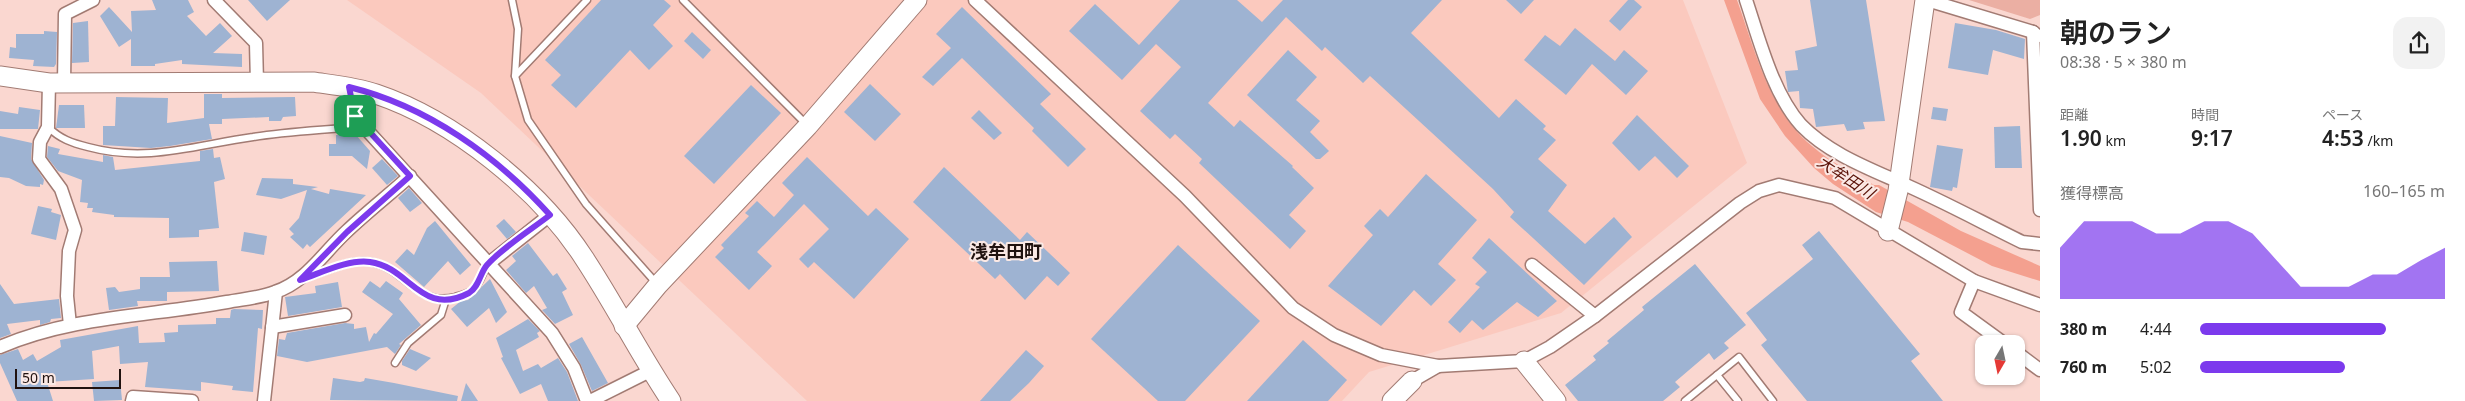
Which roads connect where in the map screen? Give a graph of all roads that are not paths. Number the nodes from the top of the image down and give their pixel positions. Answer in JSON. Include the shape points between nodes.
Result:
{"nodes":[{"id":1,"x":93,"y":0,"type":"edge"},
{"id":2,"x":214,"y":0,"type":"edge"},
{"id":3,"x":512,"y":0,"type":"edge"},
{"id":4,"x":587,"y":0,"type":"edge"},
{"id":5,"x":683,"y":0,"type":"edge"},
{"id":6,"x":917,"y":0,"type":"edge"},
{"id":7,"x":975,"y":0,"type":"edge"},
{"id":8,"x":1746,"y":0,"type":"edge"},
{"id":9,"x":1926,"y":0,"type":"edge"},
{"id":10,"x":2038,"y":37,"type":"edge"},
{"id":11,"x":0,"y":76,"type":"edge"},
{"id":12,"x":515,"y":76,"type":"junction"},
{"id":13,"x":57,"y":83,"type":"junction"},
{"id":14,"x":257,"y":83,"type":"junction"},
{"id":15,"x":349,"y":87,"type":"junction"},
{"id":16,"x":364,"y":126,"type":"junction"},
{"id":17,"x":808,"y":126,"type":"junction"},
{"id":18,"x":48,"y":128,"type":"junction"},
{"id":19,"x":410,"y":176,"type":"junction"},
{"id":20,"x":1898,"y":186,"type":"junction"},
{"id":21,"x":2040,"y":210,"type":"edge"},
{"id":22,"x":550,"y":215,"type":"junction"},
{"id":23,"x":1889,"y":228,"type":"junction"},
{"id":24,"x":2040,"y":244,"type":"edge"},
{"id":25,"x":488,"y":264,"type":"junction"},
{"id":26,"x":1532,"y":265,"type":"dead end"},
{"id":27,"x":300,"y":280,"type":"junction"},
{"id":28,"x":1974,"y":280,"type":"junction"},
{"id":29,"x":658,"y":285,"type":"junction"},
{"id":30,"x":276,"y":292,"type":"junction"},
{"id":31,"x":446,"y":299,"type":"junction"},
{"id":32,"x":2040,"y":305,"type":"edge"},
{"id":33,"x":345,"y":315,"type":"dead end"},
{"id":34,"x":1595,"y":316,"type":"junction"},
{"id":35,"x":70,"y":325,"type":"junction"},
{"id":36,"x":624,"y":326,"type":"junction"},
{"id":37,"x":272,"y":327,"type":"junction"},
{"id":38,"x":1993,"y":335,"type":"edge"},
{"id":39,"x":0,"y":347,"type":"edge"},
{"id":40,"x":2025,"y":359,"type":"edge"},
{"id":41,"x":1524,"y":361,"type":"junction"},
{"id":42,"x":395,"y":363,"type":"dead end"},
{"id":43,"x":1438,"y":366,"type":"junction"},
{"id":44,"x":2040,"y":370,"type":"edge"},
{"id":45,"x":650,"y":371,"type":"junction"},
{"id":46,"x":1717,"y":375,"type":"junction"},
{"id":47,"x":1412,"y":381,"type":"joint"},
{"id":48,"x":1689,"y":400,"type":"edge"},
{"id":49,"x":132,"y":401,"type":"edge"},
{"id":50,"x":192,"y":401,"type":"edge"},
{"id":51,"x":264,"y":401,"type":"edge"},
{"id":52,"x":588,"y":401,"type":"edge"},
{"id":53,"x":671,"y":401,"type":"edge"},
{"id":54,"x":1392,"y":401,"type":"edge"},
{"id":55,"x":1556,"y":401,"type":"edge"},
{"id":56,"x":1738,"y":401,"type":"edge"},
{"id":57,"x":1773,"y":401,"type":"edge"}],
"edges":[{"from":1,"to":13,"type":"street","via":[[65,14]]},
{"from":2,"to":14,"type":"street","via":[[256,44]]},
{"from":3,"to":12,"type":"lane","via":[[518,29]]},
{"from":4,"to":12,"type":"lane"},
{"from":5,"to":17,"type":"lane"},
{"from":6,"to":17,"type":"street"},
{"from":7,"to":43,"type":"street","via":[[1185,196],[1293,308],[1334,335],[1381,355]]},
{"from":8,"to":20,"type":"street","via":[[1781,94],[1801,124],[1822,142]]},
{"from":9,"to":10,"type":"street"},
{"from":9,"to":20,"type":"street"},
{"from":10,"to":21,"type":"street","via":[[2034,53]]},
{"from":11,"to":13,"type":"street"},
{"from":12,"to":29,"type":"lane","via":[[528,120],[586,204]]},
{"from":13,"to":14,"type":"street"},
{"from":13,"to":18,"type":"street"},
{"from":14,"to":15,"type":"street","via":[[313,82]]},
{"from":15,"to":16,"type":"street","via":[[355,116]]},
{"from":15,"to":22,"type":"street","via":[[376,94],[416,111],[455,134],[486,155]]},
{"from":16,"to":18,"type":"lane","via":[[255,136],[139,155],[100,150],[67,141]]},
{"from":16,"to":19,"type":"street"},
{"from":17,"to":29,"type":"street"},
{"from":18,"to":35,"type":"street","via":[[40,142],[39,159],[61,190],[75,230],[68,269]]},
{"from":19,"to":25,"type":"street"},
{"from":19,"to":27,"type":"street","via":[[347,232]]},
{"from":20,"to":23,"type":"street"},
{"from":20,"to":24,"type":"street","via":[[2022,242]]},
{"from":22,"to":25,"type":"street"},
{"from":22,"to":36,"type":"street","via":[[584,258]]},
{"from":23,"to":28,"type":"street"},
{"from":23,"to":34,"type":"street","via":[[1835,198],[1779,185],[1772,187],[1740,203]]},
{"from":25,"to":31,"type":"lane","via":[[474,290]]},
{"from":25,"to":52,"type":"street","via":[[552,333],[574,368]]},
{"from":26,"to":34,"type":"street"},
{"from":27,"to":30,"type":"street"},
{"from":27,"to":31,"type":"lane","via":[[354,262],[370,262],[384,266],[425,296]]},
{"from":28,"to":32,"type":"street"},
{"from":28,"to":38,"type":"street","via":[[1961,312]]},
{"from":29,"to":36,"type":"street"},
{"from":30,"to":35,"type":"street","via":[[176,311]]},
{"from":30,"to":37,"type":"street"},
{"from":31,"to":42,"type":"lane","via":[[441,315],[408,343]]},
{"from":33,"to":37,"type":"street"},
{"from":34,"to":41,"type":"street"},
{"from":35,"to":39,"type":"street","via":[[27,335]]},
{"from":36,"to":45,"type":"street"},
{"from":37,"to":51,"type":"street"},
{"from":40,"to":44,"type":"street"},
{"from":41,"to":43,"type":"street"},
{"from":41,"to":55,"type":"street"},
{"from":43,"to":47,"type":"street"},
{"from":45,"to":52,"type":"street"},
{"from":45,"to":53,"type":"street"},
{"from":46,"to":48,"type":"lane"},
{"from":46,"to":56,"type":"lane"},
{"from":46,"to":57,"type":"lane","via":[[1739,357]]},
{"from":47,"to":54,"type":"street"},
{"from":49,"to":50,"type":"street","via":[[132,397]]}]}
